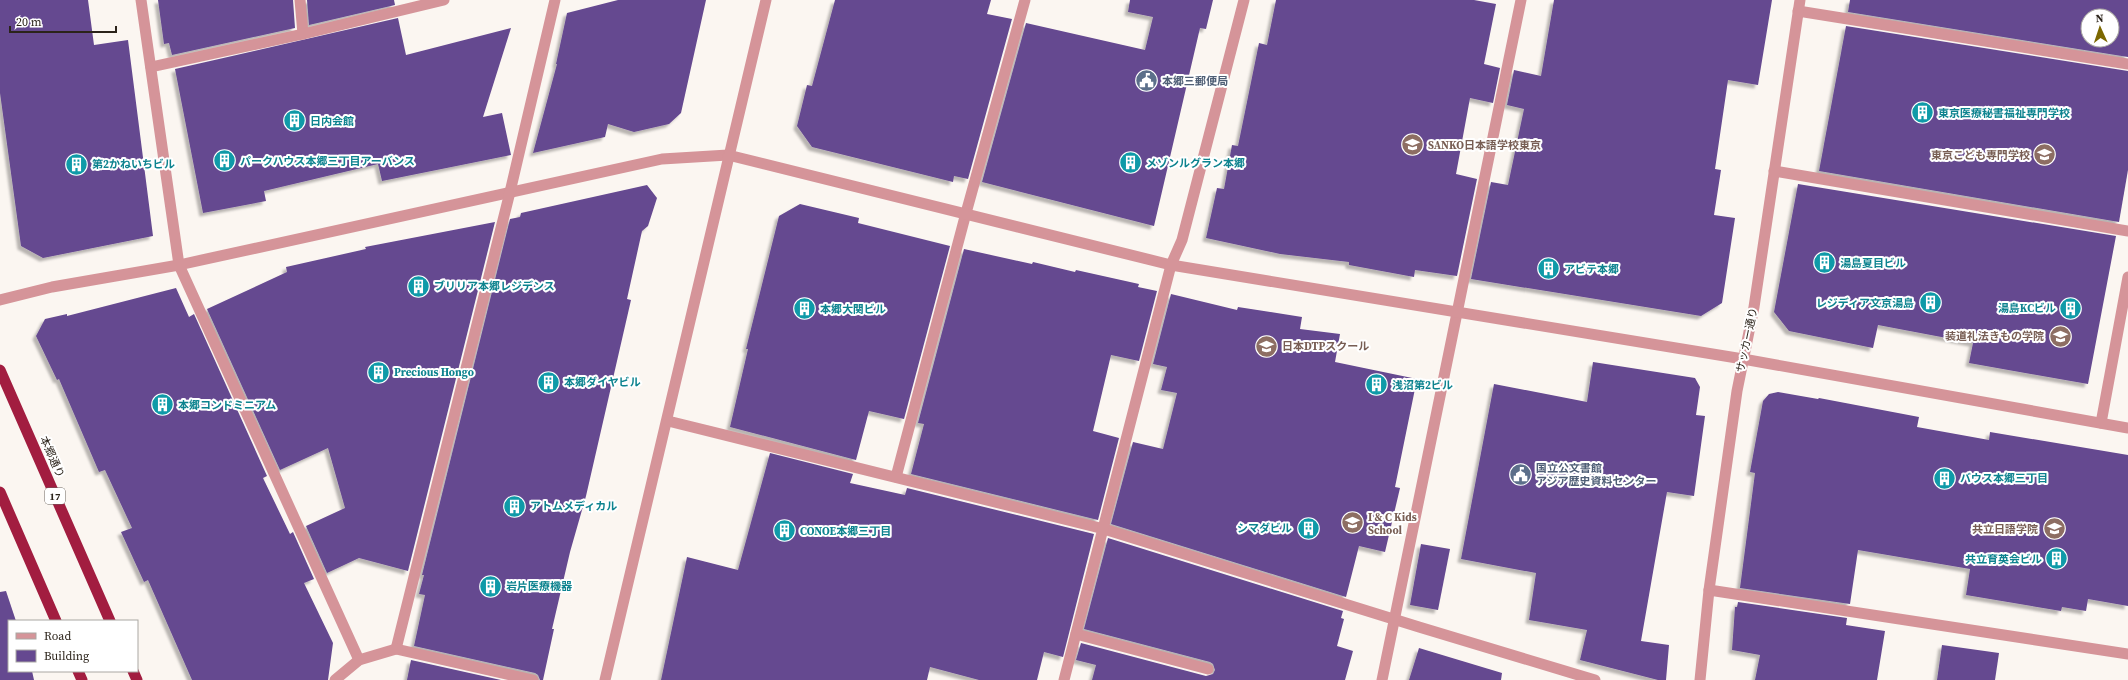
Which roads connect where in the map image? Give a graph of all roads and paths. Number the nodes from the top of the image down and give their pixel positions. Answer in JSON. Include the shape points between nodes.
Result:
{"nodes":[{"id":1,"x":141,"y":0,"type":"edge"},
{"id":2,"x":300,"y":0,"type":"edge"},
{"id":3,"x":444,"y":0,"type":"edge"},
{"id":4,"x":555,"y":0,"type":"edge"},
{"id":5,"x":766,"y":0,"type":"edge"},
{"id":6,"x":1025,"y":0,"type":"edge"},
{"id":7,"x":1244,"y":0,"type":"edge"},
{"id":8,"x":1521,"y":0,"type":"edge"},
{"id":9,"x":1799,"y":5,"type":"edge"},
{"id":10,"x":303,"y":34,"type":"junction"},
{"id":11,"x":2128,"y":64,"type":"edge"},
{"id":12,"x":151,"y":67,"type":"junction"},
{"id":13,"x":728,"y":155,"type":"junction"},
{"id":14,"x":1774,"y":171,"type":"junction"},
{"id":15,"x":510,"y":192,"type":"junction"},
{"id":16,"x":966,"y":213,"type":"junction"},
{"id":17,"x":2128,"y":231,"type":"edge"},
{"id":18,"x":179,"y":264,"type":"junction"},
{"id":19,"x":1171,"y":265,"type":"junction"},
{"id":20,"x":2128,"y":277,"type":"edge"},
{"id":21,"x":2126,"y":296,"type":"edge"},
{"id":22,"x":0,"y":300,"type":"edge"},
{"id":23,"x":1458,"y":313,"type":"junction"},
{"id":24,"x":1743,"y":359,"type":"junction"},
{"id":25,"x":0,"y":370,"type":"edge"},
{"id":26,"x":668,"y":421,"type":"junction"},
{"id":27,"x":2101,"y":423,"type":"junction"},
{"id":28,"x":2128,"y":428,"type":"edge"},
{"id":29,"x":896,"y":477,"type":"junction"},
{"id":30,"x":0,"y":492,"type":"edge"},
{"id":31,"x":1104,"y":528,"type":"junction"},
{"id":32,"x":1709,"y":590,"type":"junction"},
{"id":33,"x":56,"y":620,"type":"edge"},
{"id":34,"x":110,"y":620,"type":"edge"},
{"id":35,"x":1395,"y":620,"type":"junction"},
{"id":36,"x":1076,"y":634,"type":"junction"},
{"id":37,"x":396,"y":649,"type":"junction"},
{"id":38,"x":2128,"y":654,"type":"edge"},
{"id":39,"x":359,"y":660,"type":"junction"},
{"id":40,"x":1208,"y":669,"type":"dead end"},
{"id":41,"x":335,"y":680,"type":"edge"},
{"id":42,"x":533,"y":680,"type":"edge"},
{"id":43,"x":605,"y":680,"type":"edge"},
{"id":44,"x":1064,"y":680,"type":"edge"},
{"id":45,"x":1382,"y":680,"type":"edge"},
{"id":46,"x":1595,"y":680,"type":"edge"},
{"id":47,"x":1700,"y":680,"type":"edge"}],
"edges":[{"from":1,"to":12,"type":"street"},
{"from":2,"to":10,"type":"street"},
{"from":3,"to":10,"type":"street"},
{"from":4,"to":15,"type":"street"},
{"from":5,"to":13,"type":"street"},
{"from":6,"to":16,"type":"street"},
{"from":7,"to":19,"type":"street","via":[[1182,240]]},
{"from":8,"to":23,"type":"street"},
{"from":9,"to":11,"type":"street"},
{"from":9,"to":14,"type":"street","name":"サッカー通り"},
{"from":10,"to":12,"type":"street"},
{"from":12,"to":18,"type":"street"},
{"from":13,"to":15,"type":"street","via":[[662,159]]},
{"from":13,"to":16,"type":"street"},
{"from":13,"to":26,"type":"street"},
{"from":14,"to":17,"type":"street"},
{"from":14,"to":24,"type":"street","name":"サッカー通り","via":[[1754,307]]},
{"from":15,"to":18,"type":"street"},
{"from":15,"to":37,"type":"street"},
{"from":16,"to":19,"type":"street"},
{"from":16,"to":29,"type":"street"},
{"from":18,"to":22,"type":"street","via":[[52,287]]},
{"from":18,"to":39,"type":"street"},
{"from":19,"to":23,"type":"street"},
{"from":19,"to":31,"type":"street"},
{"from":20,"to":21,"type":"street"},
{"from":21,"to":27,"type":"street"},
{"from":23,"to":24,"type":"street"},
{"from":23,"to":35,"type":"street"},
{"from":24,"to":27,"type":"street"},
{"from":24,"to":32,"type":"street","name":"サッカー通り"},
{"from":25,"to":34,"type":"highway","name":"本郷通り","number":"17"},
{"from":26,"to":29,"type":"street"},
{"from":26,"to":43,"type":"street"},
{"from":27,"to":28,"type":"street"},
{"from":29,"to":31,"type":"street"},
{"from":30,"to":33,"type":"highway"},
{"from":31,"to":35,"type":"street"},
{"from":31,"to":36,"type":"street"},
{"from":32,"to":38,"type":"street"},
{"from":32,"to":47,"type":"street","name":"サッカー通り"},
{"from":35,"to":45,"type":"street"},
{"from":35,"to":46,"type":"street"},
{"from":36,"to":40,"type":"street"},
{"from":36,"to":44,"type":"street"},
{"from":37,"to":39,"type":"street"},
{"from":37,"to":42,"type":"street"},
{"from":39,"to":41,"type":"street"}]}
